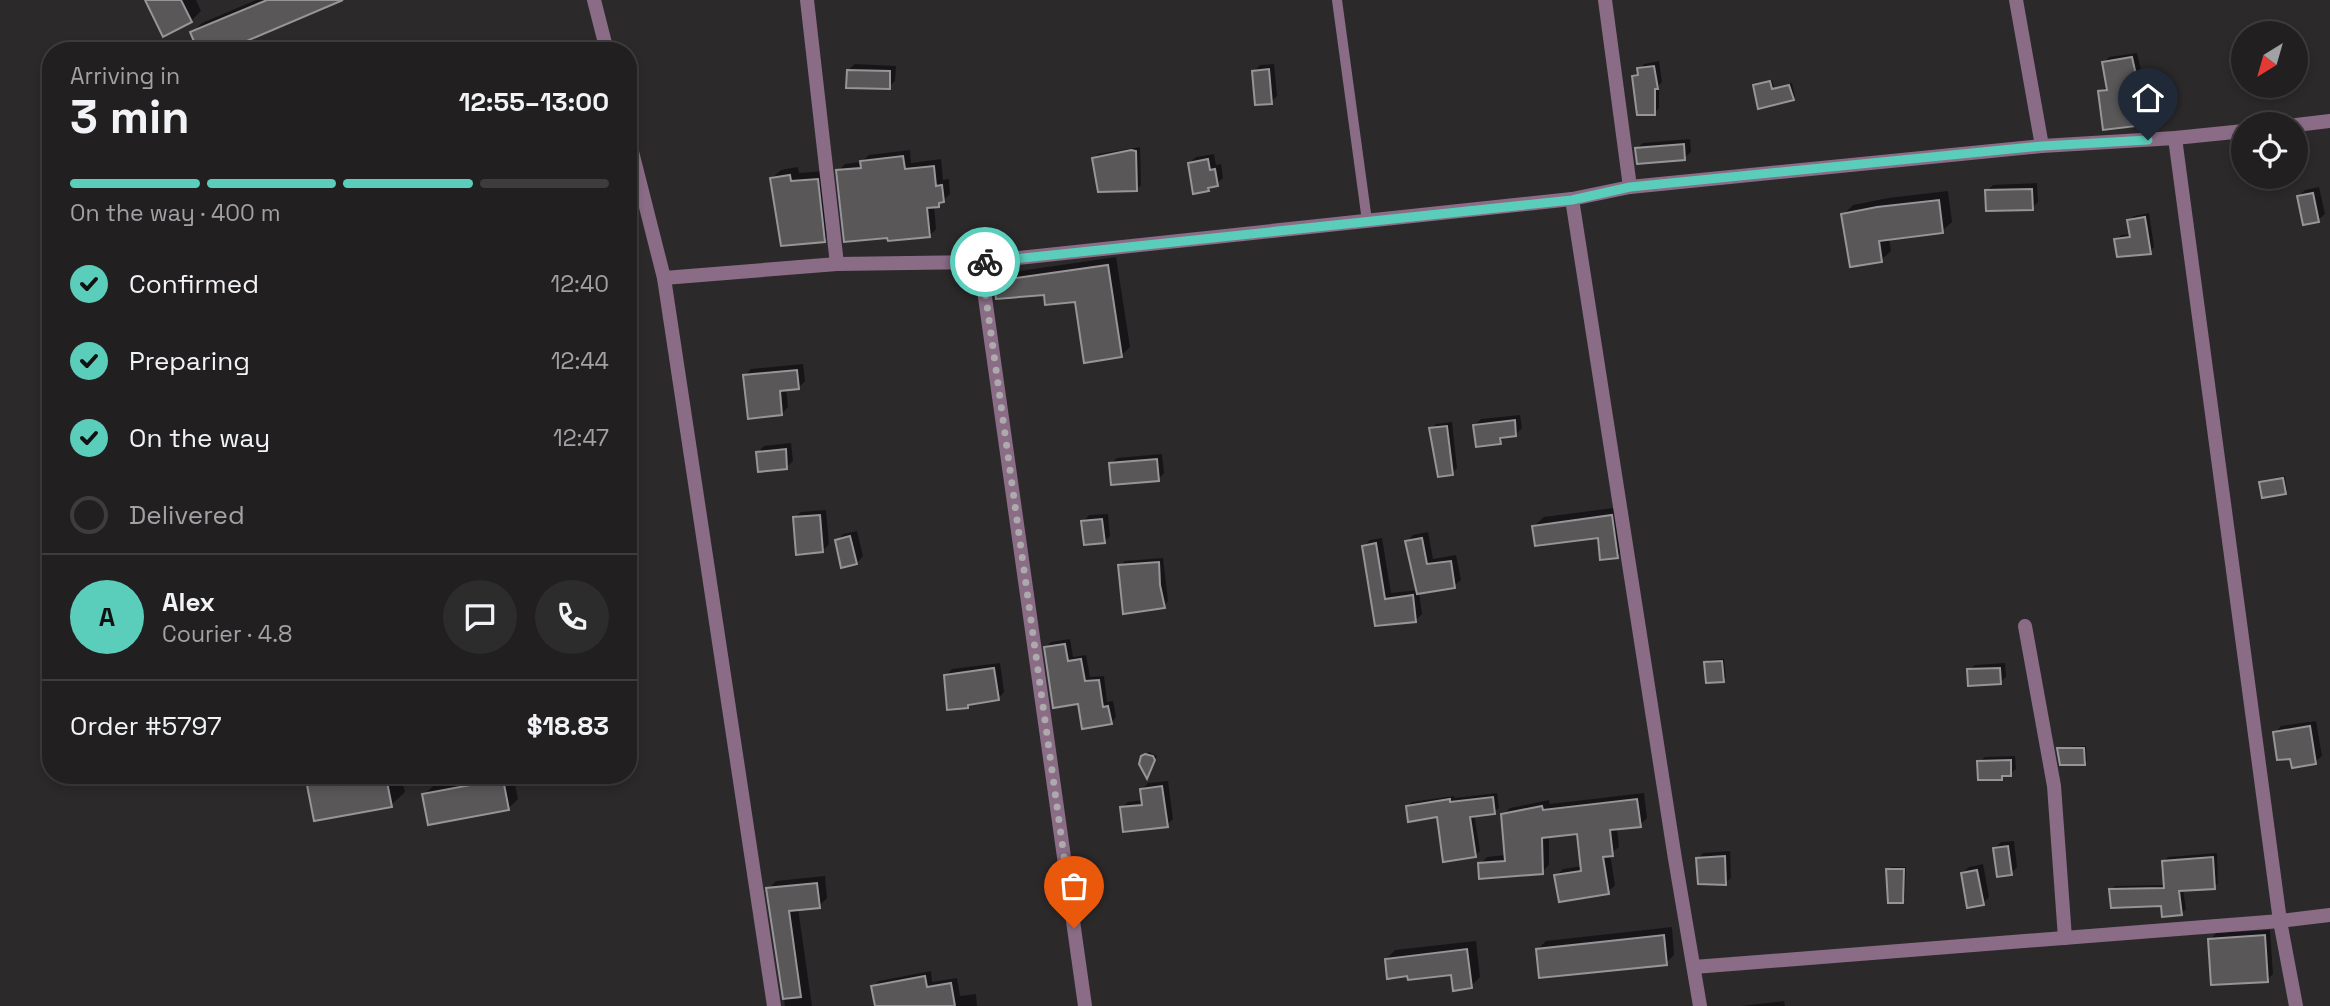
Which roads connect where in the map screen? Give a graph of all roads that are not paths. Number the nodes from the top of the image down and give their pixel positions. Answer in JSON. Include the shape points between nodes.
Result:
{"nodes":[{"id":1,"x":594,"y":0,"type":"edge"},
{"id":2,"x":807,"y":0,"type":"edge"},
{"id":3,"x":1337,"y":0,"type":"edge"},
{"id":4,"x":1605,"y":0,"type":"edge"},
{"id":5,"x":2015,"y":0,"type":"edge"},
{"id":6,"x":605,"y":42,"type":"edge"},
{"id":7,"x":2330,"y":121,"type":"edge"},
{"id":8,"x":2308,"y":124,"type":"edge"},
{"id":9,"x":2231,"y":132,"type":"edge"},
{"id":10,"x":2175,"y":138,"type":"junction"},
{"id":11,"x":2042,"y":146,"type":"junction"},
{"id":12,"x":637,"y":172,"type":"edge"},
{"id":13,"x":1630,"y":187,"type":"junction"},
{"id":14,"x":1572,"y":200,"type":"junction"},
{"id":15,"x":1367,"y":221,"type":"junction"},
{"id":16,"x":981,"y":262,"type":"junction"},
{"id":17,"x":837,"y":264,"type":"junction"},
{"id":18,"x":664,"y":278,"type":"junction"},
{"id":19,"x":2025,"y":626,"type":"dead end"},
{"id":20,"x":2330,"y":915,"type":"edge"},
{"id":21,"x":2280,"y":921,"type":"junction"},
{"id":22,"x":2065,"y":938,"type":"junction"},
{"id":23,"x":1694,"y":967,"type":"junction"},
{"id":24,"x":774,"y":1006,"type":"edge"},
{"id":25,"x":1085,"y":1006,"type":"edge"},
{"id":26,"x":1700,"y":1006,"type":"edge"},
{"id":27,"x":2296,"y":1006,"type":"edge"}],
"edges":[{"from":1,"to":6,"type":"street"},
{"from":2,"to":17,"type":"street"},
{"from":3,"to":15,"type":"lane"},
{"from":4,"to":13,"type":"street"},
{"from":5,"to":11,"type":"street"},
{"from":7,"to":8,"type":"street"},
{"from":9,"to":10,"type":"street"},
{"from":10,"to":11,"type":"street"},
{"from":10,"to":21,"type":"street"},
{"from":11,"to":13,"type":"street"},
{"from":12,"to":18,"type":"street"},
{"from":13,"to":14,"type":"street"},
{"from":14,"to":15,"type":"street"},
{"from":14,"to":23,"type":"street"},
{"from":15,"to":16,"type":"street"},
{"from":16,"to":17,"type":"street"},
{"from":16,"to":25,"type":"street"},
{"from":17,"to":18,"type":"street"},
{"from":18,"to":24,"type":"street"},
{"from":19,"to":22,"type":"street","via":[[2054,786]]},
{"from":20,"to":21,"type":"street"},
{"from":21,"to":22,"type":"street"},
{"from":21,"to":27,"type":"street"},
{"from":22,"to":23,"type":"street"},
{"from":23,"to":26,"type":"street"}]}
